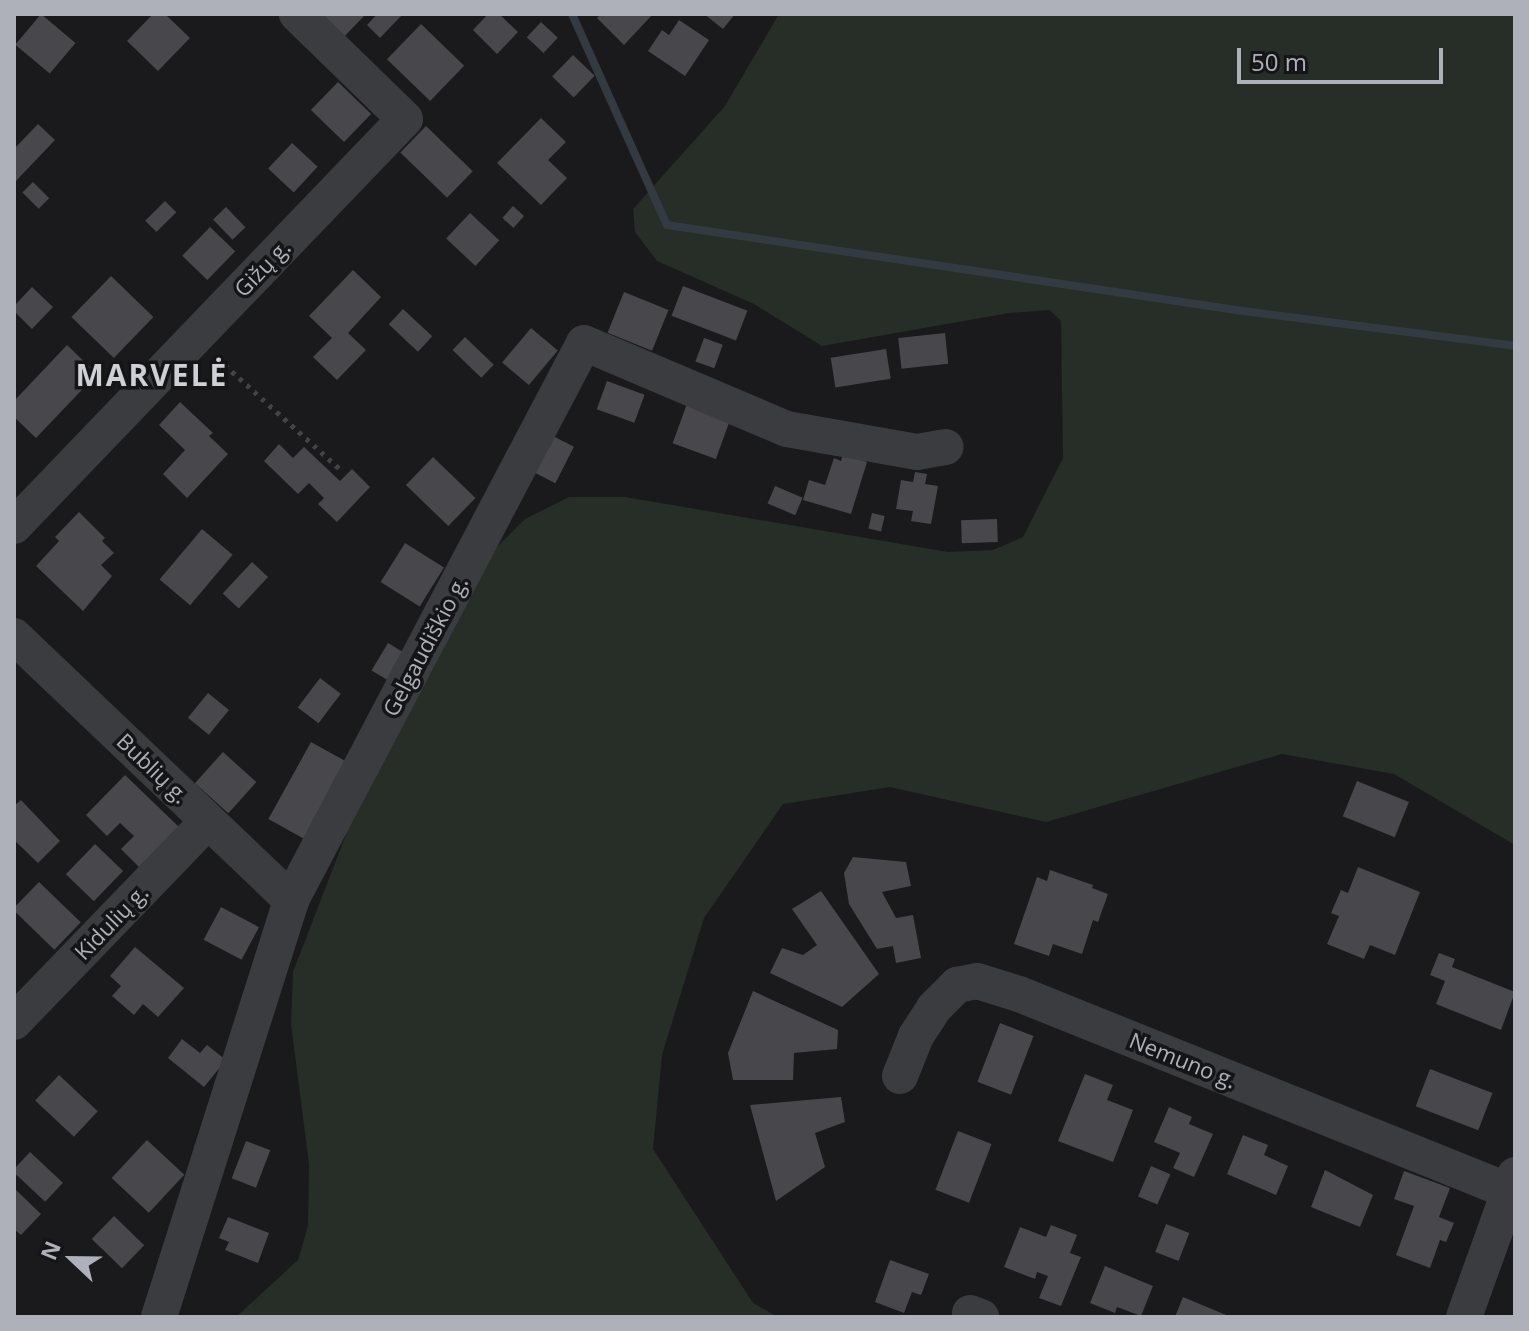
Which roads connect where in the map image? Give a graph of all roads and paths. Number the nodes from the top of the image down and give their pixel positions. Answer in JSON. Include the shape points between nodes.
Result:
{"nodes":[{"id":1,"x":297,"y":14,"type":"edge"},
{"id":2,"x":194,"y":338,"type":"junction"},
{"id":3,"x":946,"y":447,"type":"dead end"},
{"id":4,"x":341,"y":470,"type":"dead end"},
{"id":5,"x":14,"y":526,"type":"edge"},
{"id":6,"x":14,"y":636,"type":"edge"},
{"id":7,"x":208,"y":821,"type":"junction"},
{"id":8,"x":291,"y":900,"type":"junction"},
{"id":9,"x":14,"y":1022,"type":"edge"},
{"id":10,"x":900,"y":1076,"type":"dead end"},
{"id":11,"x":1512,"y":1183,"type":"edge"},
{"id":12,"x":159,"y":1317,"type":"edge"},
{"id":13,"x":1464,"y":1317,"type":"edge"}],
"edges":[{"from":1,"to":2,"type":"street","name":"Gižų g.","via":[[405,119]]},
{"from":2,"to":4,"type":"path"},
{"from":2,"to":5,"type":"street","name":"Gižų g."},
{"from":3,"to":8,"type":"street","name":"Gelgaudiškio g.","via":[[917,452],[787,429],[584,343]]},
{"from":6,"to":7,"type":"street","name":"Bublių g."},
{"from":7,"to":8,"type":"street","name":"Bublių g."},
{"from":7,"to":9,"type":"street","name":"Kidulių g."},
{"from":8,"to":12,"type":"street","name":"Gelgaudiškio g."},
{"from":10,"to":11,"type":"street","name":"Nemuno g.","via":[[934,1008],[957,985],[977,981]]},
{"from":11,"to":13,"type":"street"}]}
